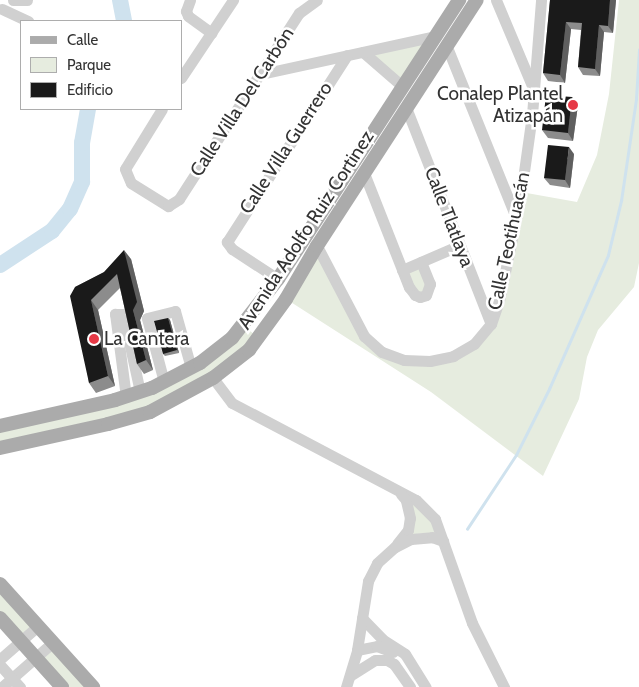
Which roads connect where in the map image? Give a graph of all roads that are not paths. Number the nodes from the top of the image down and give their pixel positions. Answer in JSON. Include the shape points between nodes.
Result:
{"nodes":[{"id":1,"x":13,"y":0,"type":"edge"},
{"id":2,"x":28,"y":0,"type":"edge"},
{"id":3,"x":190,"y":0,"type":"edge"},
{"id":4,"x":233,"y":0,"type":"edge"},
{"id":5,"x":318,"y":0,"type":"edge"},
{"id":6,"x":468,"y":0,"type":"edge"},
{"id":7,"x":496,"y":0,"type":"edge"},
{"id":8,"x":541,"y":0,"type":"edge"},
{"id":9,"x":3,"y":8,"type":"edge"},
{"id":10,"x":26,"y":20,"type":"edge"},
{"id":11,"x":211,"y":33,"type":"junction"},
{"id":12,"x":435,"y":36,"type":"junction"},
{"id":13,"x":447,"y":47,"type":"junction"},
{"id":14,"x":363,"y":52,"type":"junction"},
{"id":15,"x":348,"y":55,"type":"junction"},
{"id":16,"x":261,"y":74,"type":"junction"},
{"id":17,"x":182,"y":76,"type":"edge"},
{"id":18,"x":402,"y":86,"type":"junction"},
{"id":19,"x":534,"y":91,"type":"junction"},
{"id":20,"x":161,"y":110,"type":"edge"},
{"id":21,"x":407,"y":110,"type":"junction"},
{"id":22,"x":364,"y":173,"type":"junction"},
{"id":23,"x":516,"y":218,"type":"junction"},
{"id":24,"x":460,"y":245,"type":"junction"},
{"id":25,"x":317,"y":246,"type":"junction"},
{"id":26,"x":421,"y":262,"type":"junction"},
{"id":27,"x":402,"y":270,"type":"junction"},
{"id":28,"x":278,"y":278,"type":"junction"},
{"id":29,"x":490,"y":324,"type":"junction"},
{"id":30,"x":240,"y":330,"type":"junction"},
{"id":31,"x":256,"y":342,"type":"junction"},
{"id":32,"x":221,"y":348,"type":"junction"},
{"id":33,"x":233,"y":363,"type":"junction"},
{"id":34,"x":191,"y":368,"type":"junction"},
{"id":35,"x":213,"y":378,"type":"junction"},
{"id":36,"x":164,"y":382,"type":"junction"},
{"id":37,"x":140,"y":392,"type":"junction"},
{"id":38,"x":126,"y":397,"type":"junction"},
{"id":39,"x":0,"y":426,"type":"edge"},
{"id":40,"x":0,"y":448,"type":"edge"},
{"id":41,"x":401,"y":494,"type":"junction"},
{"id":42,"x":443,"y":541,"type":"junction"},
{"id":43,"x":394,"y":547,"type":"junction"},
{"id":44,"x":0,"y":584,"type":"edge"},
{"id":45,"x":0,"y":618,"type":"edge"},
{"id":46,"x":362,"y":618,"type":"junction"},
{"id":47,"x":38,"y":626,"type":"junction"},
{"id":48,"x":20,"y":641,"type":"junction"},
{"id":49,"x":53,"y":642,"type":"junction"},
{"id":50,"x":357,"y":650,"type":"junction"},
{"id":51,"x":36,"y":658,"type":"junction"},
{"id":52,"x":0,"y":659,"type":"edge"},
{"id":53,"x":0,"y":665,"type":"edge"},
{"id":54,"x":351,"y":675,"type":"junction"},
{"id":55,"x":8,"y":682,"type":"edge"},
{"id":56,"x":405,"y":684,"type":"edge"},
{"id":57,"x":2,"y":687,"type":"edge"},
{"id":58,"x":62,"y":687,"type":"edge"},
{"id":59,"x":93,"y":687,"type":"edge"},
{"id":60,"x":346,"y":687,"type":"edge"},
{"id":61,"x":418,"y":687,"type":"edge"},
{"id":62,"x":426,"y":687,"type":"edge"},
{"id":63,"x":504,"y":687,"type":"edge"}],
"edges":[{"from":1,"to":2,"type":"street"},
{"from":3,"to":11,"type":"street","via":[[186,11],[188,16]]},
{"from":4,"to":11,"type":"street"},
{"from":5,"to":16,"type":"street","name":"Calle Villa Del Carbón","via":[[299,13]]},
{"from":6,"to":12,"type":"main road","name":"Avenida Adolfo Ruiz Cortinez","via":[[447,19]]},
{"from":6,"to":13,"type":"main road","name":"Avenida Adolfo Ruiz Cortinez","via":[[459,28]]},
{"from":7,"to":19,"type":"street"},
{"from":8,"to":19,"type":"street","name":"Calle Teotihuacán"},
{"from":9,"to":10,"type":"street"},
{"from":11,"to":17,"type":"street"},
{"from":12,"to":14,"type":"street"},
{"from":12,"to":18,"type":"main road","name":"Avenida Adolfo Ruiz Cortinez"},
{"from":13,"to":21,"type":"main road","name":"Avenida Adolfo Ruiz Cortinez"},
{"from":13,"to":23,"type":"street"},
{"from":14,"to":15,"type":"street"},
{"from":14,"to":18,"type":"street"},
{"from":15,"to":16,"type":"street"},
{"from":15,"to":28,"type":"street","name":"Calle Villa Guerrero","via":[[227,242],[232,249]]},
{"from":16,"to":20,"type":"street","name":"Calle Villa Del Carbón","via":[[179,199],[168,206],[131,183],[125,169]]},
{"from":18,"to":28,"type":"main road","name":"Avenida Adolfo Ruiz Cortinez"},
{"from":19,"to":23,"type":"street","name":"Calle Teotihuacán"},
{"from":21,"to":22,"type":"main road","name":"Avenida Adolfo Ruiz Cortinez"},
{"from":21,"to":24,"type":"street","name":"Calle Tlatlaya"},
{"from":22,"to":25,"type":"main road","name":"Avenida Adolfo Ruiz Cortinez"},
{"from":22,"to":27,"type":"street"},
{"from":23,"to":29,"type":"street","name":"Calle Teotihuacán","via":[[500,301]]},
{"from":24,"to":26,"type":"street"},
{"from":24,"to":29,"type":"street","name":"Calle Tlatlaya"},
{"from":25,"to":29,"type":"street","name":"Calle Teotihuacán","via":[[364,336],[382,352],[404,360],[430,361],[453,356],[474,344]]},
{"from":25,"to":31,"type":"main road","name":"Avenida Adolfo Ruiz Cortinez"},
{"from":26,"to":27,"type":"street"},
{"from":26,"to":27,"type":"street","via":[[430,284],[426,295],[415,295]]},
{"from":28,"to":30,"type":"main road","name":"Avenida Adolfo Ruiz Cortinez"},
{"from":30,"to":31,"type":"main road"},
{"from":30,"to":32,"type":"main road","name":"Avenida Adolfo Ruiz Cortinez"},
{"from":31,"to":33,"type":"main road","name":"Avenida Adolfo Ruiz Cortinez"},
{"from":32,"to":33,"type":"main road"},
{"from":32,"to":34,"type":"main road","name":"Avenida Adolfo Ruiz Cortinez"},
{"from":33,"to":35,"type":"main road","name":"Avenida Adolfo Ruiz Cortinez"},
{"from":34,"to":36,"type":"main road","name":"Avenida Adolfo Ruiz Cortinez"},
{"from":34,"to":36,"type":"street","via":[[175,311],[147,318]]},
{"from":35,"to":40,"type":"main road","name":"Avenida Adolfo Ruiz Cortinez","via":[[150,412]]},
{"from":35,"to":41,"type":"street","via":[[232,403]]},
{"from":36,"to":37,"type":"main road","name":"Avenida Adolfo Ruiz Cortinez"},
{"from":37,"to":38,"type":"main road","name":"Avenida Adolfo Ruiz Cortinez"},
{"from":37,"to":38,"type":"street","via":[[124,349]]},
{"from":38,"to":39,"type":"main road","name":"Avenida Adolfo Ruiz Cortinez"},
{"from":41,"to":42,"type":"street","via":[[416,500],[435,519]]},
{"from":41,"to":43,"type":"street","via":[[406,500],[410,518],[408,530]]},
{"from":42,"to":43,"type":"street","via":[[422,536]]},
{"from":42,"to":63,"type":"street","via":[[472,623]]},
{"from":43,"to":46,"type":"street","via":[[372,571]]},
{"from":44,"to":47,"type":"main road"},
{"from":45,"to":48,"type":"main road"},
{"from":46,"to":50,"type":"street"},
{"from":46,"to":62,"type":"street","via":[[382,639],[405,654]]},
{"from":47,"to":48,"type":"street"},
{"from":47,"to":49,"type":"main road"},
{"from":48,"to":51,"type":"main road"},
{"from":48,"to":52,"type":"street"},
{"from":49,"to":51,"type":"street"},
{"from":49,"to":59,"type":"main road"},
{"from":50,"to":54,"type":"street"},
{"from":50,"to":61,"type":"street","via":[[377,646],[396,653],[406,663]]},
{"from":51,"to":55,"type":"street"},
{"from":51,"to":58,"type":"main road"},
{"from":53,"to":55,"type":"street","bridge":true},
{"from":54,"to":56,"type":"street","via":[[369,663],[381,660],[394,664]]},
{"from":54,"to":60,"type":"street"},
{"from":55,"to":57,"type":"street"}]}
